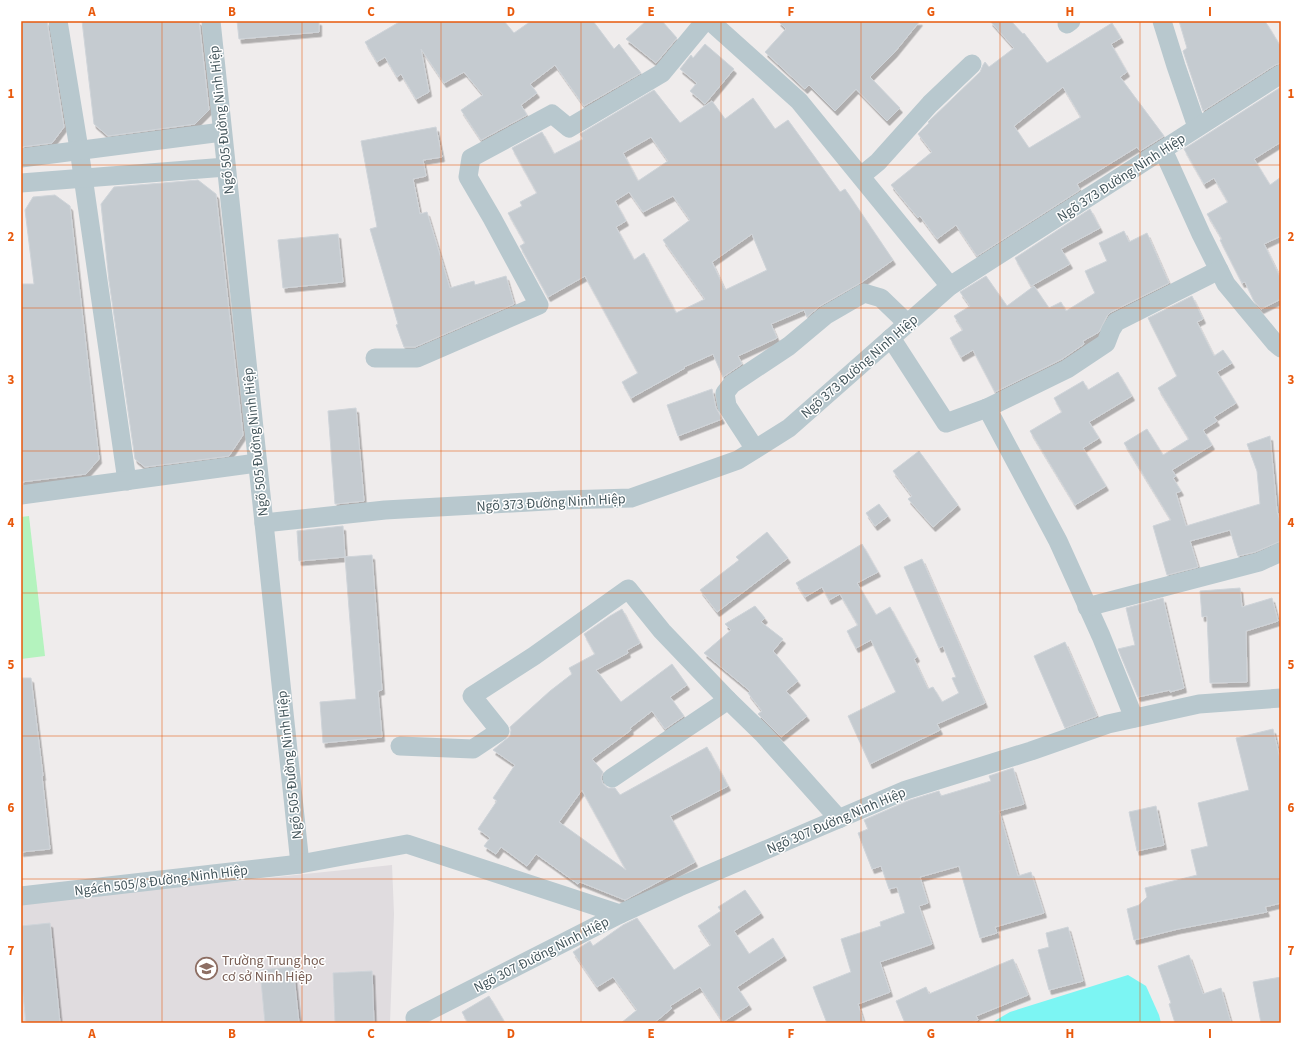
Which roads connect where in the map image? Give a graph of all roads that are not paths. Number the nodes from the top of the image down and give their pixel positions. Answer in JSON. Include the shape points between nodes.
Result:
{"nodes":[{"id":1,"x":58,"y":21,"type":"edge"},
{"id":2,"x":211,"y":21,"type":"edge"},
{"id":3,"x":705,"y":21,"type":"edge"},
{"id":4,"x":710,"y":21,"type":"edge"},
{"id":5,"x":1162,"y":21,"type":"edge"},
{"id":6,"x":972,"y":64,"type":"dead end"},
{"id":7,"x":1281,"y":74,"type":"edge"},
{"id":8,"x":1197,"y":127,"type":"junction"},
{"id":9,"x":222,"y":132,"type":"junction"},
{"id":10,"x":78,"y":149,"type":"junction"},
{"id":11,"x":1163,"y":150,"type":"junction"},
{"id":12,"x":21,"y":158,"type":"edge"},
{"id":13,"x":226,"y":167,"type":"junction"},
{"id":14,"x":861,"y":176,"type":"junction"},
{"id":15,"x":82,"y":178,"type":"junction"},
{"id":16,"x":21,"y":183,"type":"edge"},
{"id":17,"x":1219,"y":270,"type":"junction"},
{"id":18,"x":950,"y":286,"type":"junction"},
{"id":19,"x":907,"y":324,"type":"junction"},
{"id":20,"x":891,"y":338,"type":"junction"},
{"id":21,"x":1281,"y":348,"type":"edge"},
{"id":22,"x":375,"y":358,"type":"dead end"},
{"id":23,"x":987,"y":408,"type":"junction"},
{"id":24,"x":756,"y":449,"type":"junction"},
{"id":25,"x":257,"y":463,"type":"junction"},
{"id":26,"x":127,"y":481,"type":"junction"},
{"id":27,"x":21,"y":495,"type":"edge"},
{"id":28,"x":264,"y":523,"type":"junction"},
{"id":29,"x":1281,"y":552,"type":"edge"},
{"id":30,"x":1087,"y":607,"type":"junction"},
{"id":31,"x":1281,"y":698,"type":"edge"},
{"id":32,"x":728,"y":700,"type":"junction"},
{"id":33,"x":1134,"y":718,"type":"junction"},
{"id":34,"x":400,"y":746,"type":"dead end"},
{"id":35,"x":612,"y":778,"type":"dead end"},
{"id":36,"x":838,"y":819,"type":"junction"},
{"id":37,"x":300,"y":864,"type":"junction"},
{"id":38,"x":21,"y":896,"type":"edge"},
{"id":39,"x":620,"y":914,"type":"junction"},
{"id":40,"x":415,"y":1018,"type":"dead end"}],
"edges":[{"from":1,"to":10,"type":"street"},
{"from":2,"to":9,"type":"street","name":"Ngõ 505 Đường Ninh Hiệp"},
{"from":3,"to":22,"type":"street","via":[[662,73],[569,128],[552,114],[471,158],[468,177],[539,305],[417,358]]},
{"from":4,"to":14,"type":"street","via":[[800,101]]},
{"from":5,"to":8,"type":"street"},
{"from":6,"to":14,"type":"street","via":[[930,104],[878,162]]},
{"from":7,"to":8,"type":"street","name":"Ngõ 373 Đường Ninh Hiệp"},
{"from":8,"to":11,"type":"street","name":"Ngõ 373 Đường Ninh Hiệp"},
{"from":9,"to":10,"type":"street"},
{"from":9,"to":13,"type":"street","name":"Ngõ 505 Đường Ninh Hiệp"},
{"from":10,"to":12,"type":"street"},
{"from":10,"to":15,"type":"street"},
{"from":11,"to":17,"type":"street"},
{"from":11,"to":18,"type":"street","name":"Ngõ 373 Đường Ninh Hiệp"},
{"from":13,"to":15,"type":"street"},
{"from":13,"to":25,"type":"street","name":"Ngõ 505 Đường Ninh Hiệp"},
{"from":14,"to":18,"type":"street"},
{"from":15,"to":16,"type":"street"},
{"from":15,"to":26,"type":"street"},
{"from":17,"to":21,"type":"street","via":[[1226,284]]},
{"from":17,"to":23,"type":"street","via":[[1116,322],[1106,344],[1067,369]]},
{"from":18,"to":19,"type":"street","name":"Ngõ 373 Đường Ninh Hiệp"},
{"from":19,"to":20,"type":"street","name":"Ngõ 373 Đường Ninh Hiệp"},
{"from":19,"to":24,"type":"street","via":[[881,298],[864,293],[826,315],[789,346],[732,384],[725,392],[727,406]]},
{"from":20,"to":23,"type":"street","via":[[946,423]]},
{"from":20,"to":24,"type":"street","name":"Ngõ 373 Đường Ninh Hiệp","via":[[789,428]]},
{"from":23,"to":30,"type":"street","via":[[1058,541]]},
{"from":24,"to":28,"type":"street","name":"Ngõ 373 Đường Ninh Hiệp","via":[[738,460],[631,498],[385,510]]},
{"from":25,"to":26,"type":"street"},
{"from":25,"to":28,"type":"street","name":"Ngõ 505 Đường Ninh Hiệp"},
{"from":26,"to":27,"type":"street"},
{"from":28,"to":37,"type":"street","name":"Ngõ 505 Đường Ninh Hiệp"},
{"from":29,"to":30,"type":"street","via":[[1259,562]]},
{"from":30,"to":33,"type":"street"},
{"from":31,"to":33,"type":"street","name":"Ngõ 307 Đường Ninh Hiệp","via":[[1199,704]]},
{"from":32,"to":34,"type":"street","via":[[662,631],[628,589],[534,656],[472,696],[500,731],[473,749]]},
{"from":32,"to":35,"type":"street"},
{"from":32,"to":36,"type":"street","via":[[763,734]]},
{"from":33,"to":36,"type":"street","name":"Ngõ 307 Đường Ninh Hiệp","via":[[1108,724],[906,790]]},
{"from":36,"to":39,"type":"street","name":"Ngõ 307 Đường Ninh Hiệp"},
{"from":37,"to":38,"type":"street","name":"Ngách 505/8 Đường Ninh Hiệp"},
{"from":37,"to":39,"type":"street","name":"Ngách 505/8 Đường Ninh Hiệp","via":[[407,844]]},
{"from":39,"to":40,"type":"street","name":"Ngõ 307 Đường Ninh Hiệp"}]}
